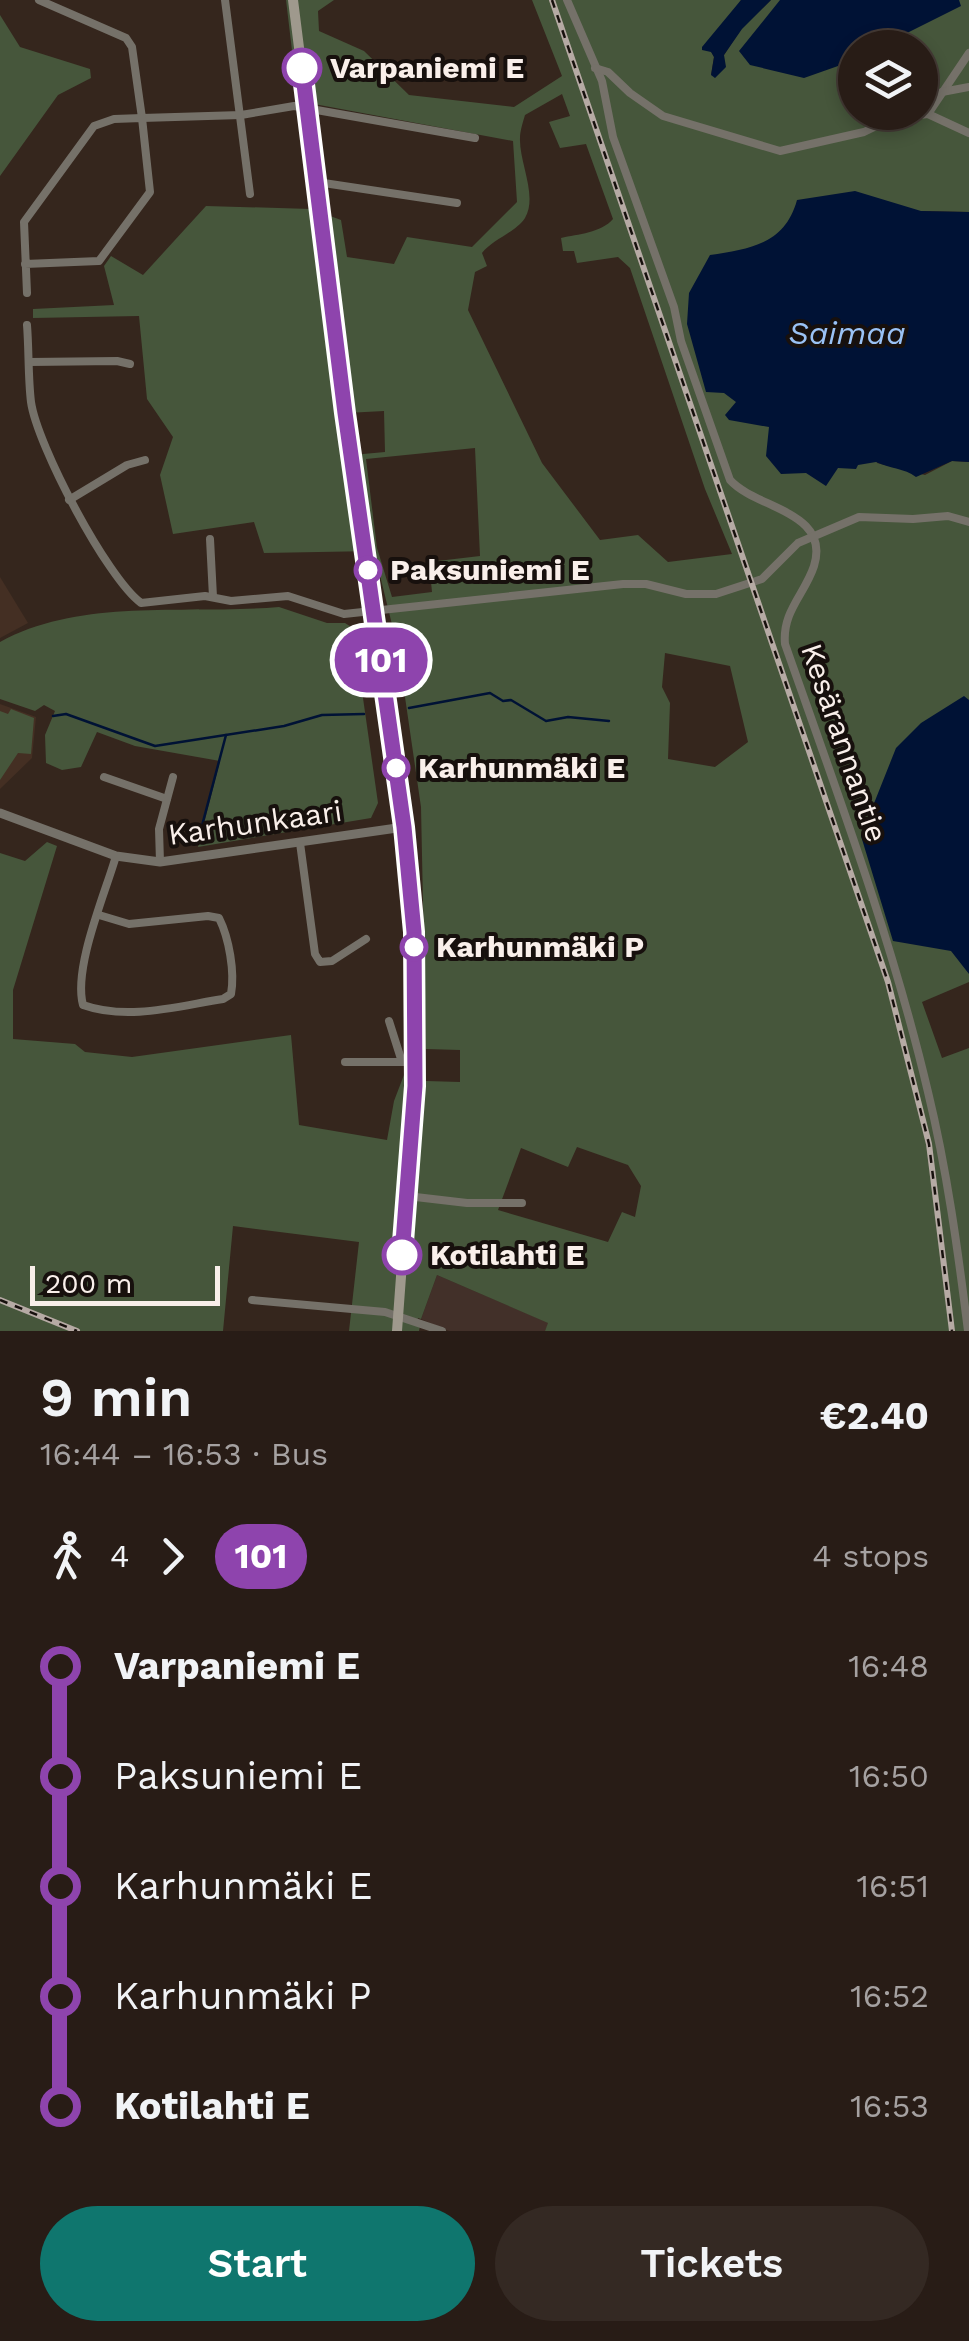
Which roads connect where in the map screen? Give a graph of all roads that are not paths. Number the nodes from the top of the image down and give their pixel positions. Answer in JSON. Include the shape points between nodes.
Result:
{"nodes":[{"id":1,"x":40,"y":0,"type":"edge"},
{"id":2,"x":225,"y":0,"type":"edge"},
{"id":3,"x":294,"y":0,"type":"edge"},
{"id":4,"x":567,"y":0,"type":"edge"},
{"id":5,"x":969,"y":53,"type":"edge"},
{"id":6,"x":595,"y":68,"type":"junction"},
{"id":7,"x":969,"y":87,"type":"edge"},
{"id":8,"x":942,"y":92,"type":"junction"},
{"id":9,"x":938,"y":98,"type":"edge"},
{"id":10,"x":308,"y":108,"type":"junction"},
{"id":11,"x":241,"y":115,"type":"junction"},
{"id":12,"x":142,"y":118,"type":"junction"},
{"id":13,"x":938,"y":119,"type":"edge"},
{"id":14,"x":868,"y":130,"type":"edge"},
{"id":15,"x":969,"y":133,"type":"edge"},
{"id":16,"x":475,"y":138,"type":"dead end"},
{"id":17,"x":317,"y":182,"type":"junction"},
{"id":18,"x":250,"y":194,"type":"dead end"},
{"id":19,"x":456,"y":203,"type":"dead end"},
{"id":20,"x":25,"y":264,"type":"junction"},
{"id":21,"x":27,"y":293,"type":"dead end"},
{"id":22,"x":28,"y":325,"type":"dead end"},
{"id":23,"x":29,"y":362,"type":"junction"},
{"id":24,"x":130,"y":364,"type":"dead end"},
{"id":25,"x":145,"y":460,"type":"dead end"},
{"id":26,"x":69,"y":500,"type":"junction"},
{"id":27,"x":969,"y":522,"type":"edge"},
{"id":28,"x":812,"y":536,"type":"junction"},
{"id":29,"x":210,"y":539,"type":"dead end"},
{"id":30,"x":213,"y":598,"type":"junction"},
{"id":31,"x":374,"y":610,"type":"junction"},
{"id":32,"x":173,"y":776,"type":"dead end"},
{"id":33,"x":104,"y":777,"type":"dead end"},
{"id":34,"x":166,"y":799,"type":"junction"},
{"id":35,"x":3,"y":814,"type":"edge"},
{"id":36,"x":404,"y":827,"type":"junction"},
{"id":37,"x":300,"y":843,"type":"junction"},
{"id":38,"x":116,"y":856,"type":"junction"},
{"id":39,"x":160,"y":862,"type":"junction"},
{"id":40,"x":98,"y":915,"type":"junction"},
{"id":41,"x":366,"y":940,"type":"dead end"},
{"id":42,"x":389,"y":1021,"type":"dead end"},
{"id":43,"x":345,"y":1062,"type":"dead end"},
{"id":44,"x":402,"y":1062,"type":"junction"},
{"id":45,"x":416,"y":1062,"type":"junction"},
{"id":46,"x":407,"y":1196,"type":"junction"},
{"id":47,"x":522,"y":1203,"type":"dead end"},
{"id":48,"x":252,"y":1300,"type":"dead end"},
{"id":49,"x":398,"y":1315,"type":"junction"},
{"id":50,"x":397,"y":1331,"type":"edge"},
{"id":51,"x":442,"y":1331,"type":"edge"},
{"id":52,"x":968,"y":1331,"type":"edge"}],
"edges":[{"from":1,"to":12,"type":"street","via":[[126,38]]},
{"from":2,"to":11,"type":"street"},
{"from":3,"to":10,"type":"main road"},
{"from":4,"to":6,"type":"street"},
{"from":5,"to":8,"type":"street"},
{"from":6,"to":14,"type":"street","via":[[664,116],[780,151]]},
{"from":6,"to":28,"type":"street","via":[[612,137],[730,480],[794,514]]},
{"from":7,"to":8,"type":"street"},
{"from":8,"to":9,"type":"street"},
{"from":10,"to":11,"type":"street"},
{"from":10,"to":16,"type":"street"},
{"from":10,"to":17,"type":"main road"},
{"from":11,"to":12,"type":"street"},
{"from":11,"to":18,"type":"street"},
{"from":12,"to":20,"type":"street","via":[[94,126],[24,222]]},
{"from":12,"to":20,"type":"street","via":[[150,192],[104,258]]},
{"from":13,"to":15,"type":"street"},
{"from":17,"to":19,"type":"street"},
{"from":17,"to":31,"type":"main road"},
{"from":20,"to":21,"type":"street"},
{"from":22,"to":23,"type":"street"},
{"from":23,"to":24,"type":"street"},
{"from":23,"to":26,"type":"street","via":[[36,423]]},
{"from":25,"to":26,"type":"street"},
{"from":26,"to":30,"type":"street","via":[[136,601]]},
{"from":27,"to":28,"type":"street","via":[[859,516]]},
{"from":28,"to":31,"type":"street","via":[[762,579],[716,594],[623,584]]},
{"from":28,"to":52,"type":"street","name":"Kesärannantie","via":[[814,568],[785,622],[784,644],[872,890],[912,1030],[955,1228]]},
{"from":29,"to":30,"type":"street"},
{"from":30,"to":31,"type":"street","via":[[288,596],[344,614]]},
{"from":31,"to":36,"type":"main road"},
{"from":32,"to":34,"type":"street"},
{"from":33,"to":34,"type":"street"},
{"from":34,"to":39,"type":"street"},
{"from":35,"to":38,"type":"street","name":"Karhunkaari"},
{"from":36,"to":37,"type":"street","name":"Karhunkaari"},
{"from":36,"to":45,"type":"main road"},
{"from":37,"to":39,"type":"street","name":"Karhunkaari"},
{"from":37,"to":41,"type":"street","via":[[314,954],[320,962],[332,961]]},
{"from":38,"to":39,"type":"street","name":"Karhunkaari"},
{"from":38,"to":40,"type":"street"},
{"from":40,"to":40,"type":"street","via":[[82,971],[83,1004],[140,1012],[230,994],[219,918],[128,924]]},
{"from":42,"to":44,"type":"street"},
{"from":43,"to":44,"type":"street"},
{"from":44,"to":45,"type":"street"},
{"from":45,"to":46,"type":"main road"},
{"from":46,"to":47,"type":"street"},
{"from":46,"to":49,"type":"main road"},
{"from":48,"to":49,"type":"street"},
{"from":49,"to":50,"type":"main road"},
{"from":49,"to":51,"type":"street"}]}
